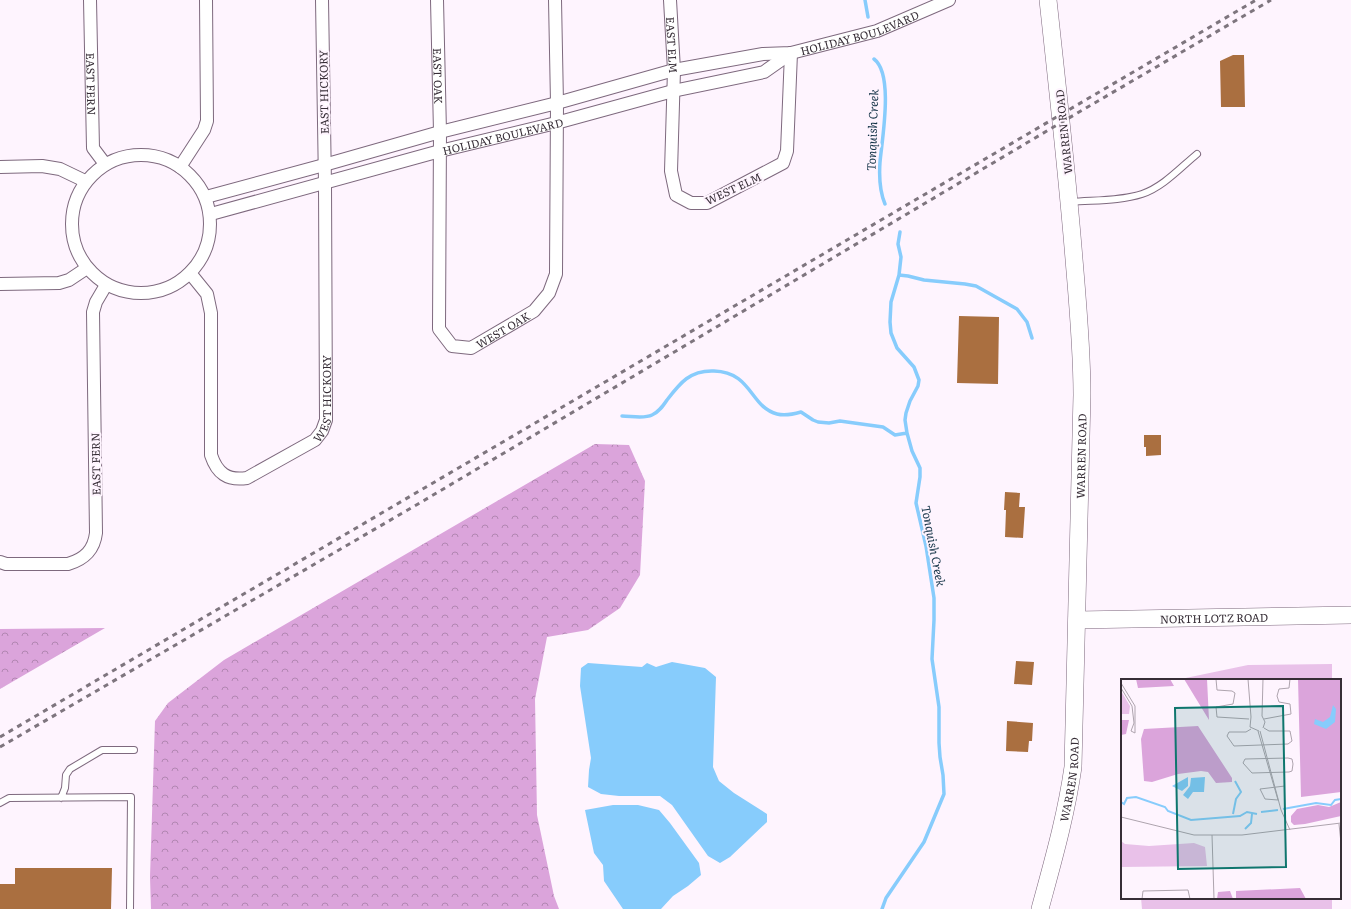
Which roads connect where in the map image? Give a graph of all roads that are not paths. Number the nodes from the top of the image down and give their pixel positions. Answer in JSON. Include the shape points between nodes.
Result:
{"nodes":[{"id":1,"x":90,"y":0,"type":"edge"},
{"id":2,"x":206,"y":0,"type":"edge"},
{"id":3,"x":322,"y":0,"type":"edge"},
{"id":4,"x":437,"y":0,"type":"edge"},
{"id":5,"x":555,"y":0,"type":"edge"},
{"id":6,"x":670,"y":0,"type":"edge"},
{"id":7,"x":949,"y":0,"type":"edge"},
{"id":8,"x":1048,"y":0,"type":"edge"},
{"id":9,"x":791,"y":53,"type":"junction"},
{"id":10,"x":674,"y":70,"type":"junction"},
{"id":11,"x":673,"y":91,"type":"junction"},
{"id":12,"x":557,"y":103,"type":"junction"},
{"id":13,"x":556,"y":123,"type":"junction"},
{"id":14,"x":440,"y":132,"type":"junction"},
{"id":15,"x":440,"y":151,"type":"junction"},
{"id":16,"x":1197,"y":154,"type":"dead end"},
{"id":17,"x":105,"y":164,"type":"junction"},
{"id":18,"x":324,"y":165,"type":"junction"},
{"id":19,"x":0,"y":167,"type":"edge"},
{"id":20,"x":180,"y":167,"type":"junction"},
{"id":21,"x":85,"y":181,"type":"junction"},
{"id":22,"x":325,"y":184,"type":"junction"},
{"id":23,"x":206,"y":197,"type":"junction"},
{"id":24,"x":1069,"y":202,"type":"junction"},
{"id":25,"x":211,"y":214,"type":"junction"},
{"id":26,"x":87,"y":268,"type":"junction"},
{"id":27,"x":190,"y":273,"type":"junction"},
{"id":28,"x":0,"y":284,"type":"edge"},
{"id":29,"x":106,"y":285,"type":"junction"},
{"id":30,"x":0,"y":562,"type":"edge"},
{"id":31,"x":1351,"y":615,"type":"edge"},
{"id":32,"x":1077,"y":620,"type":"junction"},
{"id":33,"x":134,"y":750,"type":"dead end"},
{"id":34,"x":61,"y":798,"type":"junction"},
{"id":35,"x":0,"y":803,"type":"edge"},
{"id":36,"x":130,"y":909,"type":"edge"},
{"id":37,"x":1040,"y":909,"type":"edge"}],
"edges":[{"from":1,"to":17,"type":"street","name":"EAST FERN","via":[[93,148]]},
{"from":2,"to":20,"type":"street","via":[[206,121],[204,130]]},
{"from":3,"to":18,"type":"street","name":"EAST HICKORY"},
{"from":4,"to":14,"type":"street","name":"EAST OAK"},
{"from":5,"to":12,"type":"street"},
{"from":6,"to":10,"type":"street","name":"EAST ELM"},
{"from":7,"to":9,"type":"street","name":"HOLIDAY BOULEVARD","via":[[877,31]]},
{"from":8,"to":24,"type":"main road","name":"WARREN ROAD"},
{"from":9,"to":10,"type":"street","name":"HOLIDAY BOULEVARD","via":[[763,54]]},
{"from":9,"to":11,"type":"street","name":"HOLIDAY BOULEVARD","via":[[764,72]]},
{"from":9,"to":11,"type":"street","name":"WEST ELM","via":[[787,151],[784,163],[707,203],[691,203],[676,195],[671,171]]},
{"from":10,"to":11,"type":"street","name":"EAST ELM"},
{"from":10,"to":12,"type":"street","name":"HOLIDAY BOULEVARD"},
{"from":11,"to":13,"type":"street","name":"HOLIDAY BOULEVARD"},
{"from":12,"to":13,"type":"street"},
{"from":12,"to":14,"type":"street","name":"HOLIDAY BOULEVARD"},
{"from":13,"to":15,"type":"street","name":"HOLIDAY BOULEVARD"},
{"from":13,"to":15,"type":"street","name":"WEST OAK","via":[[556,274],[549,293],[534,311],[471,348],[452,346],[439,329]]},
{"from":14,"to":15,"type":"street","name":"EAST OAK"},
{"from":14,"to":18,"type":"street","name":"HOLIDAY BOULEVARD"},
{"from":15,"to":22,"type":"street","name":"HOLIDAY BOULEVARD"},
{"from":16,"to":24,"type":"lane","via":[[1164,183],[1143,194]]},
{"from":17,"to":20,"type":"street","via":[[123,157],[144,155],[164,159]]},
{"from":17,"to":21,"type":"street"},
{"from":18,"to":22,"type":"street","name":"EAST HICKORY"},
{"from":18,"to":23,"type":"street","name":"HOLIDAY BOULEVARD"},
{"from":19,"to":21,"type":"street","via":[[42,166],[60,169]]},
{"from":20,"to":23,"type":"street","via":[[200,186]]},
{"from":21,"to":26,"type":"street","via":[[75,203],[71,228],[77,249]]},
{"from":22,"to":25,"type":"street","name":"HOLIDAY BOULEVARD"},
{"from":22,"to":27,"type":"street","name":"WEST HICKORY","via":[[326,420],[322,432],[314,440],[247,478],[227,476],[214,465],[211,455],[211,313],[207,294]]},
{"from":23,"to":25,"type":"street"},
{"from":24,"to":32,"type":"main road","name":"WARREN ROAD","via":[[1082,362]]},
{"from":25,"to":27,"type":"street","via":[[209,240],[201,259]]},
{"from":26,"to":28,"type":"street","via":[[69,280],[58,283]]},
{"from":26,"to":29,"type":"street","via":[[96,279]]},
{"from":27,"to":29,"type":"street","via":[[174,285],[153,292],[128,292]]},
{"from":29,"to":30,"type":"street","name":"EAST FERN","via":[[93,312],[96,533],[93,545],[84,557],[68,564]]},
{"from":31,"to":32,"type":"main road","name":"NORTH LOTZ ROAD"},
{"from":32,"to":37,"type":"main road","name":"WARREN ROAD","via":[[1072,767],[1068,801]]},
{"from":33,"to":34,"type":"lane","via":[[102,750],[70,769],[66,775]]},
{"from":34,"to":35,"type":"lane","via":[[9,798]]},
{"from":34,"to":36,"type":"lane","via":[[131,797]]}]}
